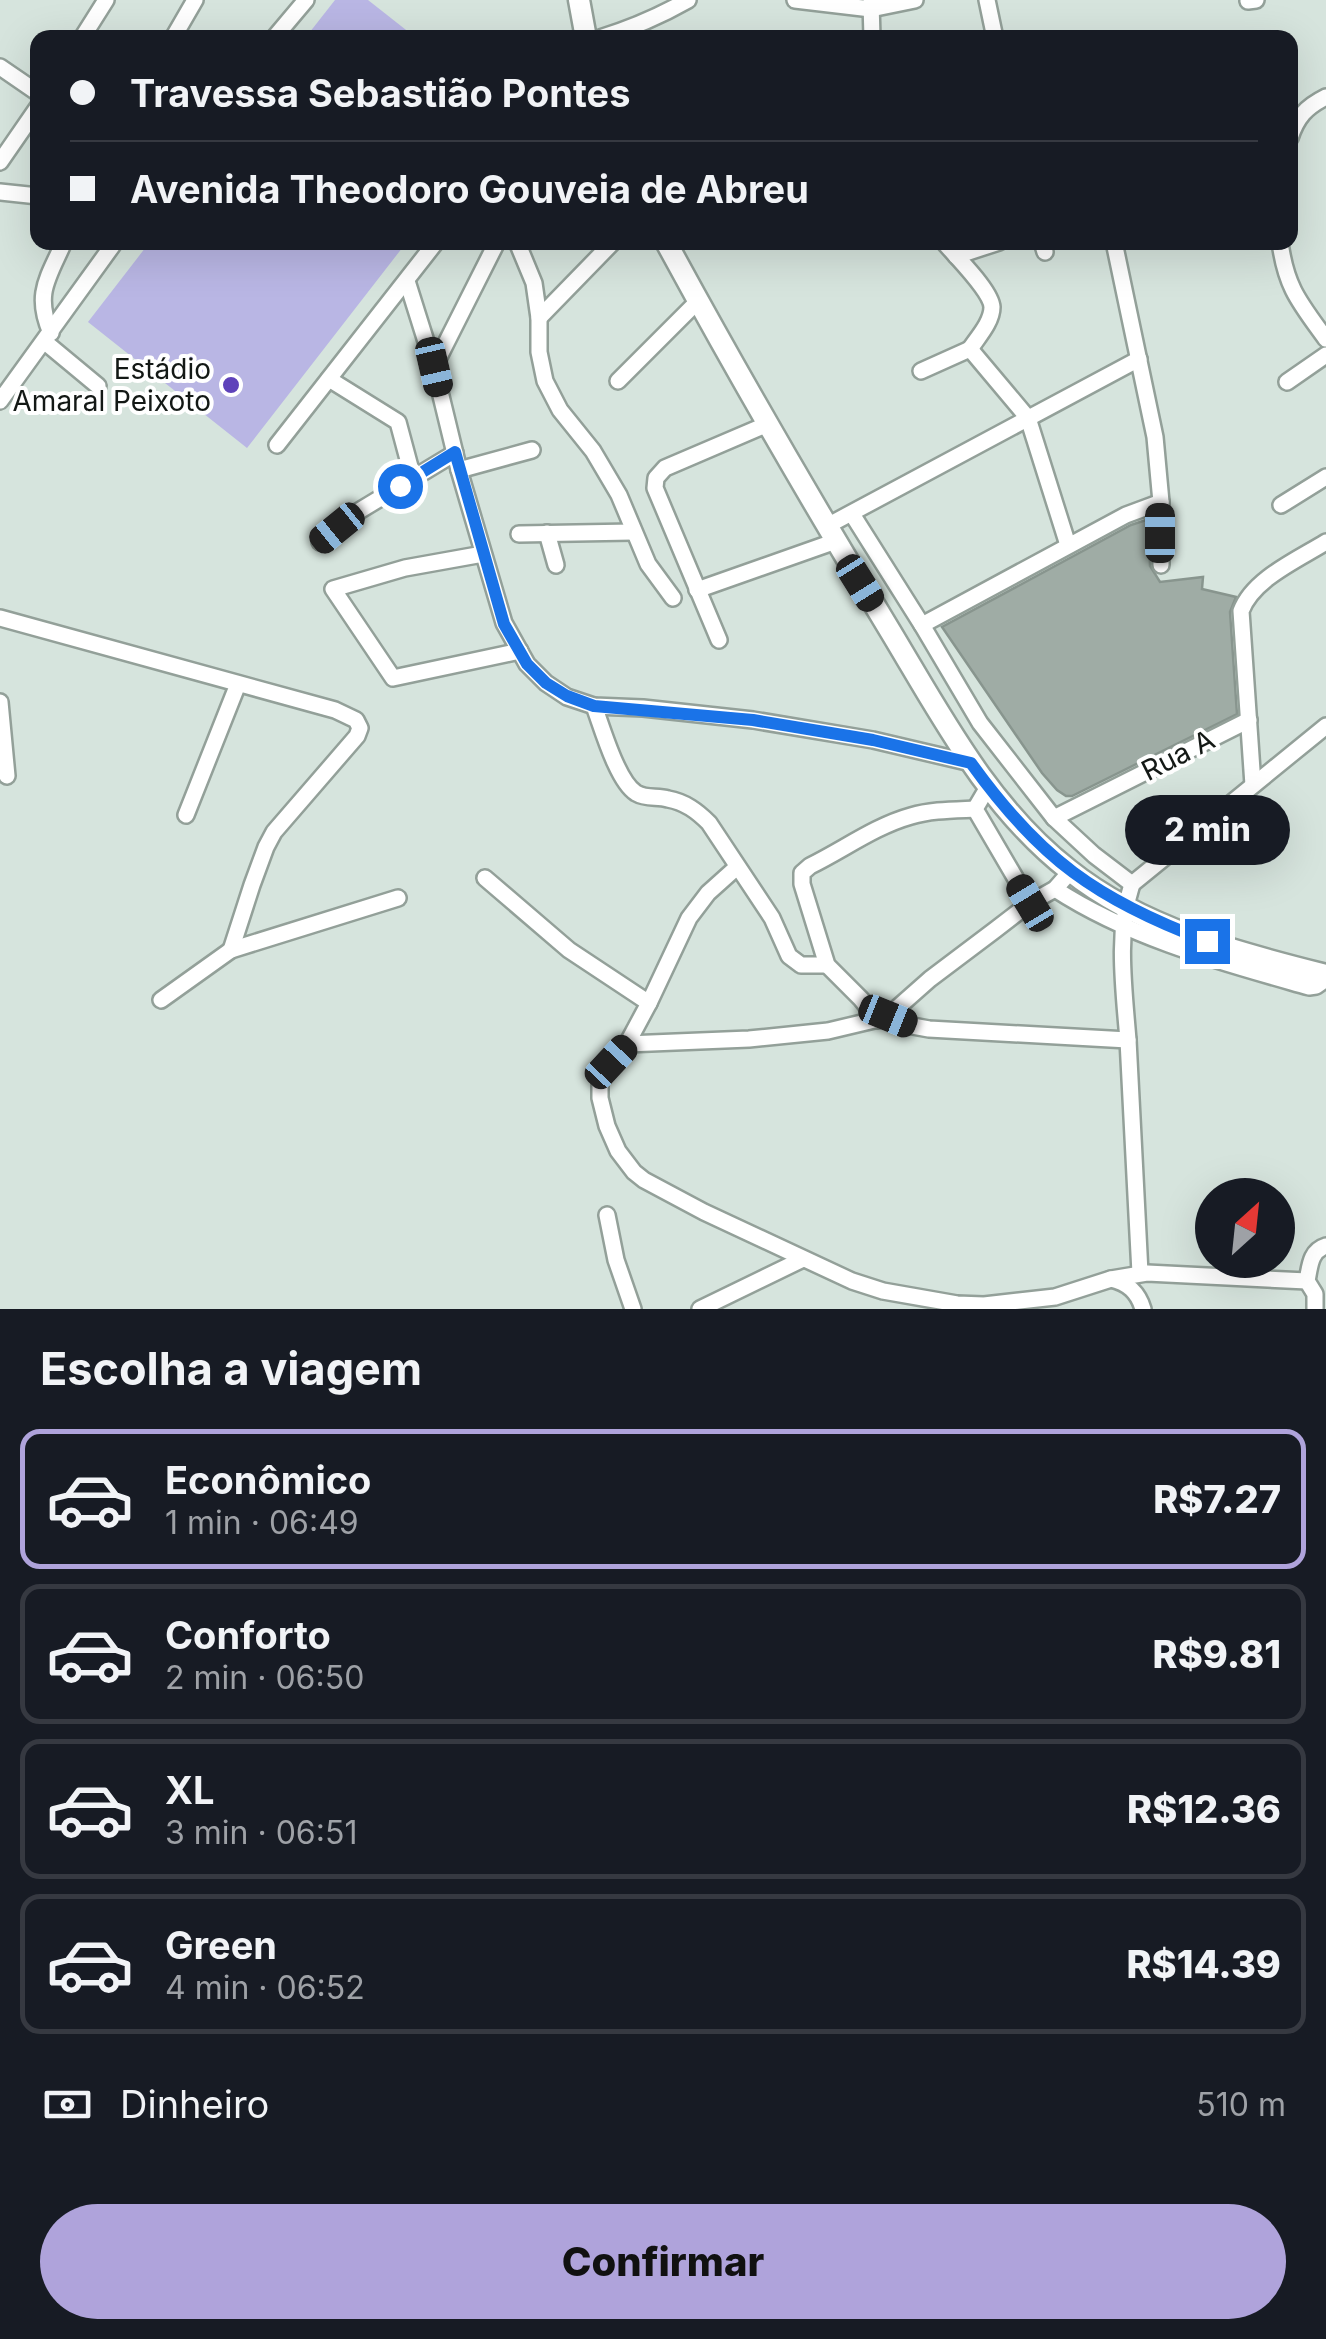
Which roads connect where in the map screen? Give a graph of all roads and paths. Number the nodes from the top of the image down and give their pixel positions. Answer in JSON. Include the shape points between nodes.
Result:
{"nodes":[{"id":1,"x":106,"y":0,"type":"edge"},
{"id":2,"x":194,"y":0,"type":"edge"},
{"id":3,"x":306,"y":0,"type":"edge"},
{"id":4,"x":579,"y":0,"type":"edge"},
{"id":5,"x":688,"y":0,"type":"edge"},
{"id":6,"x":795,"y":0,"type":"edge"},
{"id":7,"x":914,"y":0,"type":"edge"},
{"id":8,"x":987,"y":0,"type":"edge"},
{"id":9,"x":871,"y":4,"type":"edge"},
{"id":10,"x":664,"y":7,"type":"edge"},
{"id":11,"x":87,"y":30,"type":"edge"},
{"id":12,"x":178,"y":30,"type":"edge"},
{"id":13,"x":281,"y":30,"type":"edge"},
{"id":14,"x":585,"y":30,"type":"edge"},
{"id":15,"x":627,"y":30,"type":"edge"},
{"id":16,"x":872,"y":30,"type":"edge"},
{"id":17,"x":993,"y":30,"type":"edge"},
{"id":18,"x":0,"y":68,"type":"edge"},
{"id":19,"x":30,"y":88,"type":"edge"},
{"id":20,"x":1326,"y":96,"type":"edge"},
{"id":21,"x":1298,"y":118,"type":"edge"},
{"id":22,"x":30,"y":119,"type":"edge"},
{"id":23,"x":0,"y":162,"type":"edge"},
{"id":24,"x":0,"y":192,"type":"edge"},
{"id":25,"x":30,"y":195,"type":"edge"},
{"id":26,"x":61,"y":250,"type":"edge"},
{"id":27,"x":109,"y":250,"type":"edge"},
{"id":28,"x":430,"y":250,"type":"edge"},
{"id":29,"x":493,"y":250,"type":"edge"},
{"id":30,"x":520,"y":250,"type":"edge"},
{"id":31,"x":605,"y":250,"type":"edge"},
{"id":32,"x":670,"y":250,"type":"edge"},
{"id":33,"x":951,"y":250,"type":"edge"},
{"id":34,"x":974,"y":250,"type":"edge"},
{"id":35,"x":1116,"y":250,"type":"edge"},
{"id":36,"x":1281,"y":250,"type":"edge"},
{"id":37,"x":956,"y":256,"type":"junction"},
{"id":38,"x":407,"y":281,"type":"junction"},
{"id":39,"x":698,"y":300,"type":"junction"},
{"id":40,"x":538,"y":318,"type":"junction"},
{"id":41,"x":48,"y":338,"type":"junction"},
{"id":42,"x":1326,"y":339,"type":"edge"},
{"id":43,"x":970,"y":350,"type":"junction"},
{"id":44,"x":1326,"y":354,"type":"edge"},
{"id":45,"x":1140,"y":358,"type":"junction"},
{"id":46,"x":434,"y":367,"type":"junction"},
{"id":47,"x":921,"y":371,"type":"dead end"},
{"id":48,"x":330,"y":379,"type":"junction"},
{"id":49,"x":618,"y":381,"type":"dead end"},
{"id":50,"x":1287,"y":382,"type":"dead end"},
{"id":51,"x":98,"y":386,"type":"dead end"},
{"id":52,"x":0,"y":401,"type":"edge"},
{"id":53,"x":1028,"y":418,"type":"junction"},
{"id":54,"x":768,"y":424,"type":"junction"},
{"id":55,"x":277,"y":445,"type":"dead end"},
{"id":56,"x":532,"y":450,"type":"dead end"},
{"id":57,"x":455,"y":452,"type":"junction"},
{"id":58,"x":459,"y":470,"type":"junction"},
{"id":59,"x":1326,"y":477,"type":"edge"},
{"id":60,"x":414,"y":478,"type":"junction"},
{"id":61,"x":1160,"y":502,"type":"junction"},
{"id":62,"x":1280,"y":505,"type":"dead end"},
{"id":63,"x":852,"y":514,"type":"junction"},
{"id":64,"x":633,"y":532,"type":"junction"},
{"id":65,"x":519,"y":534,"type":"dead end"},
{"id":66,"x":547,"y":534,"type":"junction"},
{"id":67,"x":832,"y":534,"type":"junction"},
{"id":68,"x":320,"y":542,"type":"dead end"},
{"id":69,"x":1326,"y":542,"type":"edge"},
{"id":70,"x":1068,"y":545,"type":"junction"},
{"id":71,"x":482,"y":554,"type":"junction"},
{"id":72,"x":556,"y":565,"type":"dead end"},
{"id":73,"x":1160,"y":565,"type":"dead end"},
{"id":74,"x":697,"y":590,"type":"junction"},
{"id":75,"x":673,"y":598,"type":"dead end"},
{"id":76,"x":0,"y":618,"type":"edge"},
{"id":77,"x":922,"y":625,"type":"junction"},
{"id":78,"x":719,"y":640,"type":"dead end"},
{"id":79,"x":520,"y":651,"type":"junction"},
{"id":80,"x":238,"y":684,"type":"junction"},
{"id":81,"x":0,"y":702,"type":"edge"},
{"id":82,"x":594,"y":706,"type":"junction"},
{"id":83,"x":1249,"y":720,"type":"junction"},
{"id":84,"x":1326,"y":726,"type":"edge"},
{"id":85,"x":971,"y":763,"type":"junction"},
{"id":86,"x":8,"y":776,"type":"dead end"},
{"id":87,"x":1253,"y":784,"type":"junction"},
{"id":88,"x":988,"y":787,"type":"junction"},
{"id":89,"x":974,"y":809,"type":"junction"},
{"id":90,"x":186,"y":815,"type":"dead end"},
{"id":91,"x":1054,"y":818,"type":"junction"},
{"id":92,"x":736,"y":867,"type":"junction"},
{"id":93,"x":1070,"y":872,"type":"junction"},
{"id":94,"x":485,"y":878,"type":"dead end"},
{"id":95,"x":1132,"y":884,"type":"junction"},
{"id":96,"x":1055,"y":889,"type":"junction"},
{"id":97,"x":398,"y":898,"type":"dead end"},
{"id":98,"x":1030,"y":903,"type":"junction"},
{"id":99,"x":1124,"y":916,"type":"junction"},
{"id":100,"x":231,"y":950,"type":"junction"},
{"id":101,"x":827,"y":965,"type":"junction"},
{"id":102,"x":1326,"y":977,"type":"edge"},
{"id":103,"x":161,"y":1000,"type":"dead end"},
{"id":104,"x":650,"y":1003,"type":"junction"},
{"id":105,"x":883,"y":1018,"type":"junction"},
{"id":106,"x":1128,"y":1040,"type":"junction"},
{"id":107,"x":628,"y":1044,"type":"junction"},
{"id":108,"x":607,"y":1215,"type":"dead end"},
{"id":109,"x":1325,"y":1246,"type":"edge"},
{"id":110,"x":803,"y":1259,"type":"junction"},
{"id":111,"x":1140,"y":1273,"type":"junction"},
{"id":112,"x":1111,"y":1280,"type":"junction"},
{"id":113,"x":883,"y":1291,"type":"junction"},
{"id":114,"x":1072,"y":1292,"type":"junction"},
{"id":115,"x":1316,"y":1296,"type":"edge"},
{"id":116,"x":957,"y":1306,"type":"edge"},
{"id":117,"x":632,"y":1309,"type":"edge"},
{"id":118,"x":700,"y":1309,"type":"edge"},
{"id":119,"x":880,"y":1309,"type":"edge"},
{"id":120,"x":1076,"y":1309,"type":"edge"},
{"id":121,"x":1143,"y":1309,"type":"edge"}],
"edges":[{"from":1,"to":11,"type":"street"},
{"from":2,"to":12,"type":"street"},
{"from":3,"to":13,"type":"street"},
{"from":4,"to":14,"type":"main road"},
{"from":5,"to":10,"type":"street"},
{"from":6,"to":9,"type":"street"},
{"from":7,"to":9,"type":"street"},
{"from":8,"to":17,"type":"street"},
{"from":9,"to":16,"type":"street"},
{"from":10,"to":15,"type":"street"},
{"from":18,"to":19,"type":"street"},
{"from":20,"to":21,"type":"street"},
{"from":22,"to":23,"type":"street"},
{"from":24,"to":25,"type":"street"},
{"from":26,"to":41,"type":"street","via":[[42,298]]},
{"from":27,"to":41,"type":"street"},
{"from":28,"to":38,"type":"street"},
{"from":29,"to":46,"type":"street"},
{"from":30,"to":40,"type":"street"},
{"from":31,"to":40,"type":"street"},
{"from":32,"to":39,"type":"main road"},
{"from":33,"to":37,"type":"street"},
{"from":34,"to":37,"type":"street"},
{"from":35,"to":45,"type":"street"},
{"from":36,"to":42,"type":"street","via":[[1294,295]]},
{"from":37,"to":43,"type":"street","via":[[992,307]]},
{"from":38,"to":46,"type":"street"},
{"from":38,"to":48,"type":"street"},
{"from":39,"to":49,"type":"street"},
{"from":39,"to":54,"type":"main road"},
{"from":40,"to":64,"type":"street","via":[[545,381],[594,452]]},
{"from":41,"to":51,"type":"street"},
{"from":41,"to":52,"type":"street"},
{"from":43,"to":47,"type":"street"},
{"from":43,"to":53,"type":"street"},
{"from":44,"to":50,"type":"street"},
{"from":45,"to":53,"type":"street"},
{"from":45,"to":61,"type":"street"},
{"from":46,"to":57,"type":"street"},
{"from":48,"to":55,"type":"street"},
{"from":48,"to":60,"type":"street","via":[[398,422]]},
{"from":53,"to":63,"type":"street"},
{"from":53,"to":70,"type":"street"},
{"from":54,"to":67,"type":"main road"},
{"from":54,"to":74,"type":"street","via":[[665,468],[656,478]]},
{"from":56,"to":58,"type":"street"},
{"from":57,"to":58,"type":"street"},
{"from":57,"to":60,"type":"street"},
{"from":58,"to":71,"type":"street"},
{"from":59,"to":62,"type":"street"},
{"from":60,"to":68,"type":"street"},
{"from":61,"to":70,"type":"street"},
{"from":61,"to":73,"type":"street"},
{"from":63,"to":67,"type":"street"},
{"from":63,"to":77,"type":"street"},
{"from":64,"to":66,"type":"street"},
{"from":64,"to":75,"type":"street"},
{"from":65,"to":66,"type":"street"},
{"from":66,"to":72,"type":"street"},
{"from":67,"to":74,"type":"street"},
{"from":67,"to":85,"type":"main road"},
{"from":69,"to":83,"type":"street","via":[[1246,597],[1241,611]]},
{"from":70,"to":77,"type":"street"},
{"from":71,"to":79,"type":"street","via":[[504,624]]},
{"from":71,"to":79,"type":"street","via":[[333,588],[393,678]]},
{"from":74,"to":78,"type":"street"},
{"from":76,"to":80,"type":"street"},
{"from":77,"to":91,"type":"street","via":[[980,724]]},
{"from":79,"to":82,"type":"street","via":[[546,683]]},
{"from":80,"to":90,"type":"street"},
{"from":80,"to":100,"type":"street","via":[[347,714],[360,728],[274,832]]},
{"from":81,"to":86,"type":"street"},
{"from":82,"to":85,"type":"street","via":[[753,720]]},
{"from":82,"to":92,"type":"street","via":[[630,788],[700,814]]},
{"from":83,"to":87,"type":"street"},
{"from":83,"to":91,"type":"street","name":"Rua A"},
{"from":84,"to":87,"type":"street"},
{"from":85,"to":88,"type":"main road"},
{"from":87,"to":95,"type":"street"},
{"from":88,"to":89,"type":"street"},
{"from":88,"to":93,"type":"main road"},
{"from":89,"to":98,"type":"street"},
{"from":89,"to":101,"type":"street","via":[[910,816],[805,870],[802,884]]},
{"from":91,"to":95,"type":"street"},
{"from":92,"to":101,"type":"street","via":[[790,956],[801,965]]},
{"from":92,"to":104,"type":"street","via":[[689,918]]},
{"from":93,"to":96,"type":"street"},
{"from":93,"to":99,"type":"main road"},
{"from":94,"to":104,"type":"street","via":[[569,950]]},
{"from":95,"to":99,"type":"street"},
{"from":96,"to":98,"type":"street"},
{"from":96,"to":99,"type":"street","via":[[1081,906]]},
{"from":97,"to":100,"type":"street"},
{"from":98,"to":105,"type":"street"},
{"from":99,"to":102,"type":"main road"},
{"from":99,"to":106,"type":"street"},
{"from":100,"to":103,"type":"street"},
{"from":101,"to":105,"type":"street"},
{"from":104,"to":107,"type":"street"},
{"from":105,"to":106,"type":"street","via":[[929,1029]]},
{"from":105,"to":107,"type":"street","via":[[828,1031]]},
{"from":106,"to":111,"type":"street"},
{"from":107,"to":110,"type":"street","via":[[603,1072],[600,1098],[618,1150],[634,1172]]},
{"from":108,"to":117,"type":"street"},
{"from":109,"to":115,"type":"street","via":[[1312,1258]]},
{"from":110,"to":113,"type":"street"},
{"from":110,"to":118,"type":"street"},
{"from":111,"to":112,"type":"street"},
{"from":111,"to":115,"type":"street"},
{"from":112,"to":114,"type":"street"},
{"from":112,"to":121,"type":"street","via":[[1130,1287]]},
{"from":113,"to":116,"type":"street"},
{"from":113,"to":119,"type":"street"},
{"from":114,"to":116,"type":"street"},
{"from":114,"to":120,"type":"street"}]}
